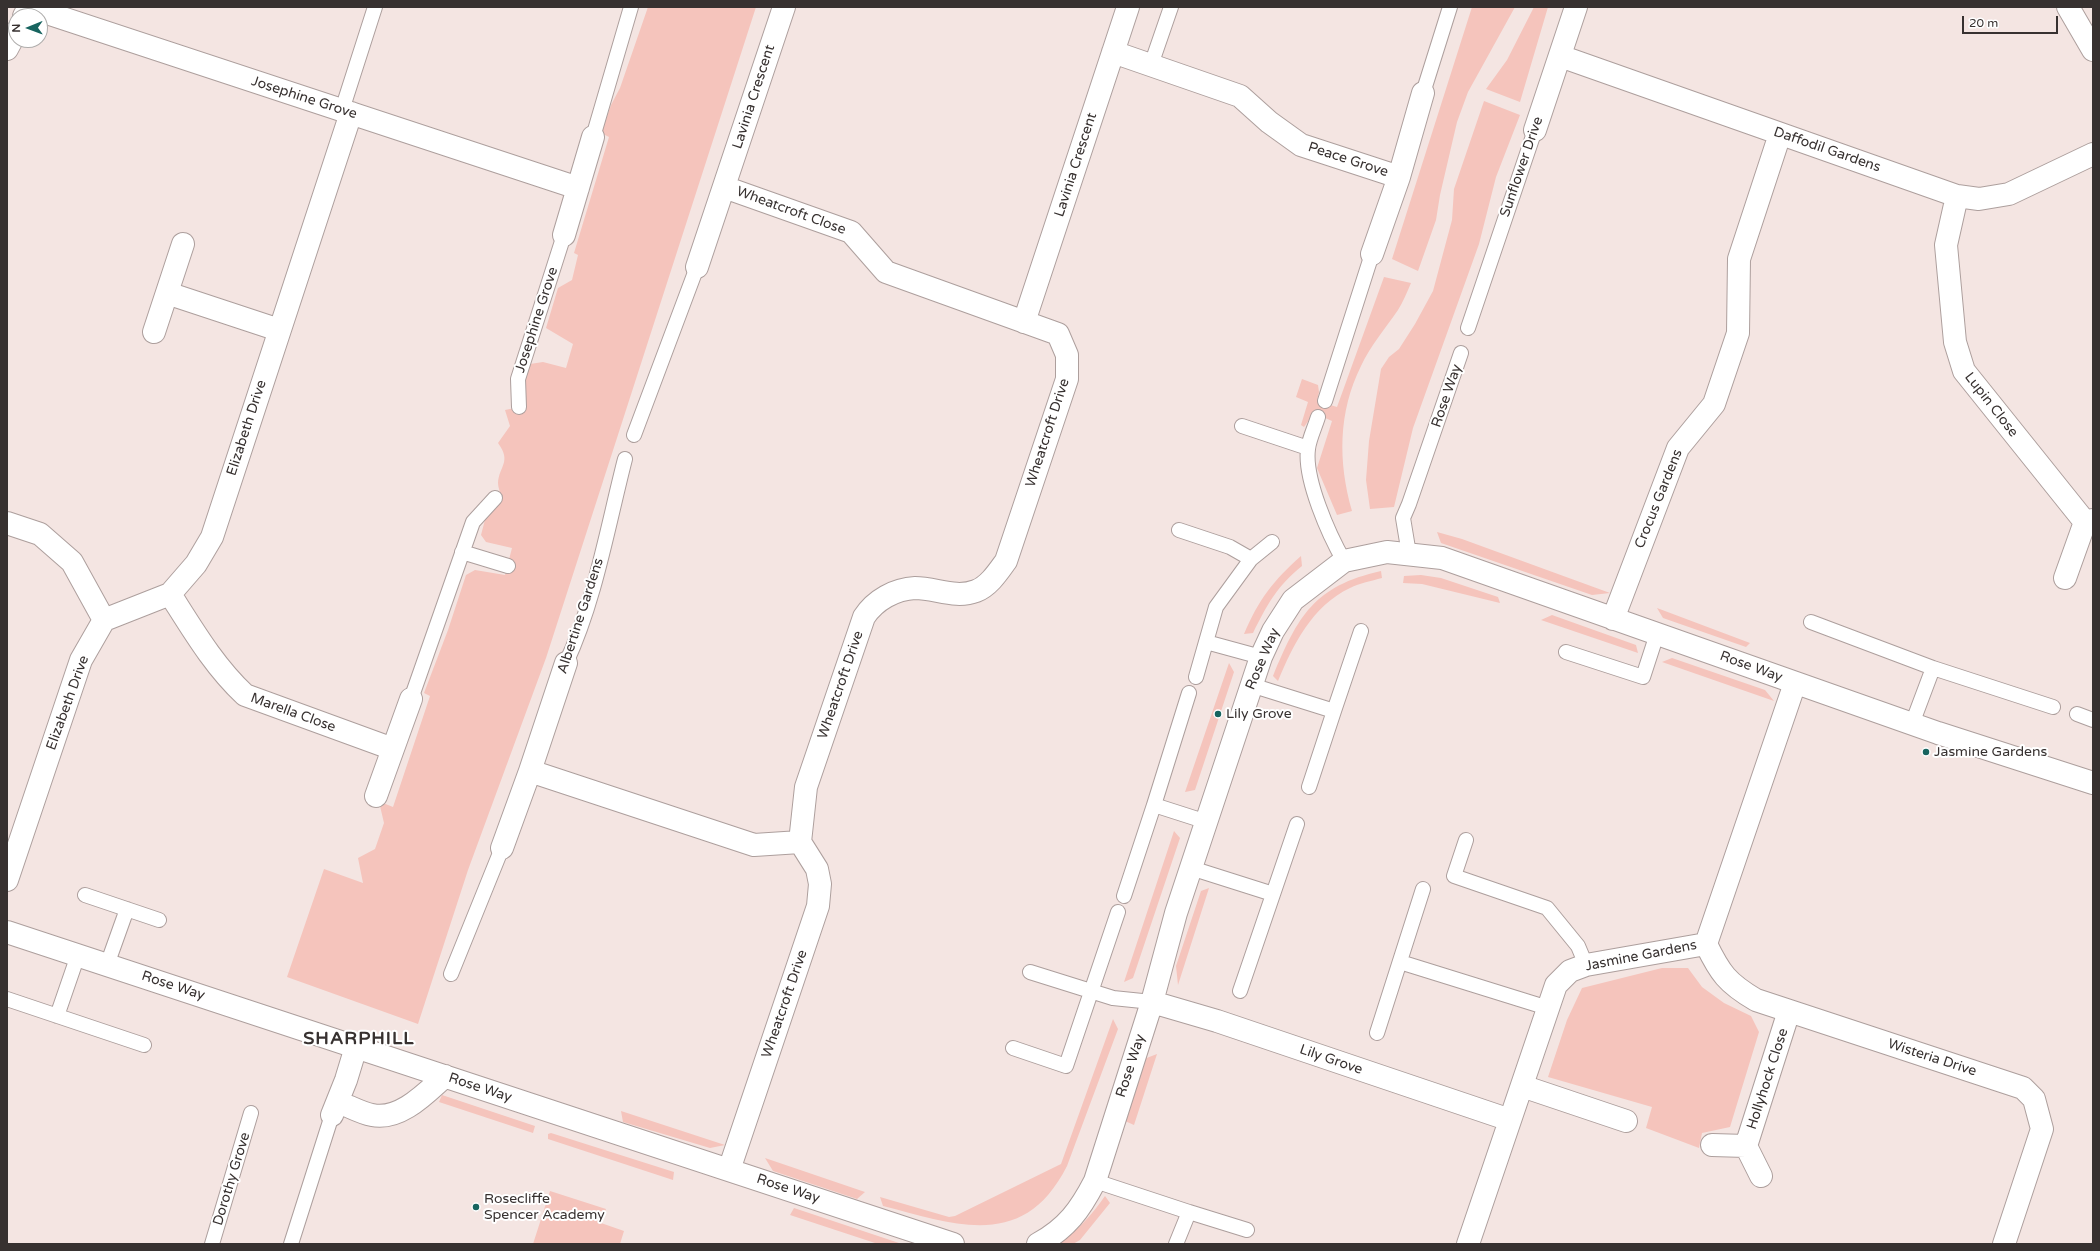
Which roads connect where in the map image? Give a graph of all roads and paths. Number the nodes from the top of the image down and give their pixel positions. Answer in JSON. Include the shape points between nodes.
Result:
{"nodes":[{"id":1,"x":375,"y":7,"type":"edge"},
{"id":2,"x":631,"y":7,"type":"edge"},
{"id":3,"x":784,"y":7,"type":"edge"},
{"id":4,"x":1128,"y":7,"type":"edge"},
{"id":5,"x":1171,"y":7,"type":"edge"},
{"id":6,"x":1450,"y":7,"type":"edge"},
{"id":7,"x":1576,"y":7,"type":"edge"},
{"id":8,"x":2068,"y":7,"type":"edge"},
{"id":9,"x":48,"y":13,"type":"edge"},
{"id":10,"x":2093,"y":50,"type":"edge"},
{"id":11,"x":1113,"y":52,"type":"junction"},
{"id":12,"x":1560,"y":56,"type":"junction"},
{"id":13,"x":1151,"y":65,"type":"junction"},
{"id":14,"x":1423,"y":93,"type":"joint"},
{"id":15,"x":346,"y":112,"type":"junction"},
{"id":16,"x":1535,"y":130,"type":"joint"},
{"id":17,"x":1780,"y":134,"type":"junction"},
{"id":18,"x":594,"y":137,"type":"joint"},
{"id":19,"x":2093,"y":154,"type":"edge"},
{"id":20,"x":1399,"y":177,"type":"junction"},
{"id":21,"x":724,"y":187,"type":"junction"},
{"id":22,"x":578,"y":188,"type":"junction"},
{"id":23,"x":1957,"y":196,"type":"junction"},
{"id":24,"x":564,"y":235,"type":"joint"},
{"id":25,"x":183,"y":244,"type":"dead end"},
{"id":26,"x":1372,"y":254,"type":"joint"},
{"id":27,"x":698,"y":267,"type":"joint"},
{"id":28,"x":167,"y":293,"type":"junction"},
{"id":29,"x":1024,"y":322,"type":"junction"},
{"id":30,"x":1468,"y":328,"type":"dead end"},
{"id":31,"x":280,"y":330,"type":"junction"},
{"id":32,"x":154,"y":332,"type":"dead end"},
{"id":33,"x":1461,"y":353,"type":"dead end"},
{"id":34,"x":1326,"y":401,"type":"dead end"},
{"id":35,"x":519,"y":407,"type":"dead end"},
{"id":36,"x":1318,"y":417,"type":"dead end"},
{"id":37,"x":1242,"y":426,"type":"dead end"},
{"id":38,"x":634,"y":435,"type":"dead end"},
{"id":39,"x":1308,"y":448,"type":"junction"},
{"id":40,"x":625,"y":459,"type":"dead end"},
{"id":41,"x":495,"y":498,"type":"dead end"},
{"id":42,"x":2089,"y":521,"type":"edge"},
{"id":43,"x":7,"y":523,"type":"edge"},
{"id":44,"x":1179,"y":530,"type":"dead end"},
{"id":45,"x":1272,"y":542,"type":"dead end"},
{"id":46,"x":462,"y":552,"type":"junction"},
{"id":47,"x":1409,"y":554,"type":"junction"},
{"id":48,"x":1251,"y":559,"type":"junction"},
{"id":49,"x":1344,"y":561,"type":"junction"},
{"id":50,"x":508,"y":566,"type":"dead end"},
{"id":51,"x":2065,"y":578,"type":"dead end"},
{"id":52,"x":170,"y":594,"type":"junction"},
{"id":53,"x":1613,"y":619,"type":"junction"},
{"id":54,"x":104,"y":620,"type":"junction"},
{"id":55,"x":1811,"y":622,"type":"dead end"},
{"id":56,"x":1362,"y":630,"type":"dead end"},
{"id":57,"x":1657,"y":634,"type":"junction"},
{"id":58,"x":1206,"y":642,"type":"junction"},
{"id":59,"x":1566,"y":652,"type":"dead end"},
{"id":60,"x":1261,"y":657,"type":"junction"},
{"id":61,"x":566,"y":663,"type":"joint"},
{"id":62,"x":1934,"y":668,"type":"junction"},
{"id":63,"x":1196,"y":677,"type":"dead end"},
{"id":64,"x":1795,"y":683,"type":"junction"},
{"id":65,"x":1251,"y":685,"type":"junction"},
{"id":66,"x":1190,"y":693,"type":"dead end"},
{"id":67,"x":410,"y":699,"type":"joint"},
{"id":68,"x":2053,"y":707,"type":"dead end"},
{"id":69,"x":1334,"y":710,"type":"junction"},
{"id":70,"x":2077,"y":714,"type":"dead end"},
{"id":71,"x":2093,"y":720,"type":"edge"},
{"id":72,"x":1912,"y":724,"type":"junction"},
{"id":73,"x":393,"y":749,"type":"junction"},
{"id":74,"x":530,"y":771,"type":"junction"},
{"id":75,"x":2093,"y":783,"type":"edge"},
{"id":76,"x":1309,"y":787,"type":"dead end"},
{"id":77,"x":376,"y":796,"type":"dead end"},
{"id":78,"x":1154,"y":805,"type":"junction"},
{"id":79,"x":1207,"y":822,"type":"junction"},
{"id":80,"x":1297,"y":824,"type":"dead end"},
{"id":81,"x":1466,"y":840,"type":"dead end"},
{"id":82,"x":800,"y":842,"type":"junction"},
{"id":83,"x":502,"y":848,"type":"joint"},
{"id":84,"x":1191,"y":868,"type":"junction"},
{"id":85,"x":7,"y":880,"type":"edge"},
{"id":86,"x":1424,"y":889,"type":"dead end"},
{"id":87,"x":1273,"y":894,"type":"junction"},
{"id":88,"x":85,"y":895,"type":"dead end"},
{"id":89,"x":1124,"y":896,"type":"dead end"},
{"id":90,"x":127,"y":909,"type":"junction"},
{"id":91,"x":1118,"y":912,"type":"dead end"},
{"id":92,"x":159,"y":920,"type":"dead end"},
{"id":93,"x":7,"y":932,"type":"edge"},
{"id":94,"x":1706,"y":944,"type":"junction"},
{"id":95,"x":78,"y":955,"type":"junction"},
{"id":96,"x":1400,"y":962,"type":"junction"},
{"id":97,"x":107,"y":965,"type":"junction"},
{"id":98,"x":1586,"y":965,"type":"junction"},
{"id":99,"x":1030,"y":972,"type":"dead end"},
{"id":100,"x":451,"y":974,"type":"dead end"},
{"id":101,"x":1091,"y":991,"type":"junction"},
{"id":102,"x":1240,"y":991,"type":"dead end"},
{"id":103,"x":7,"y":999,"type":"edge"},
{"id":104,"x":1152,"y":1002,"type":"junction"},
{"id":105,"x":1548,"y":1008,"type":"junction"},
{"id":106,"x":1789,"y":1011,"type":"junction"},
{"id":107,"x":57,"y":1016,"type":"junction"},
{"id":108,"x":1377,"y":1033,"type":"dead end"},
{"id":109,"x":144,"y":1045,"type":"dead end"},
{"id":110,"x":356,"y":1047,"type":"junction"},
{"id":111,"x":1012,"y":1048,"type":"dead end"},
{"id":112,"x":445,"y":1076,"type":"junction"},
{"id":113,"x":1522,"y":1086,"type":"junction"},
{"id":114,"x":335,"y":1109,"type":"junction"},
{"id":115,"x":251,"y":1113,"type":"dead end"},
{"id":116,"x":1510,"y":1120,"type":"junction"},
{"id":117,"x":1626,"y":1121,"type":"dead end"},
{"id":118,"x":1712,"y":1145,"type":"dead end"},
{"id":119,"x":1746,"y":1146,"type":"junction"},
{"id":120,"x":729,"y":1170,"type":"junction"},
{"id":121,"x":1761,"y":1176,"type":"dead end"},
{"id":122,"x":1095,"y":1181,"type":"junction"},
{"id":123,"x":1189,"y":1212,"type":"junction"},
{"id":124,"x":1247,"y":1230,"type":"dead end"},
{"id":125,"x":212,"y":1244,"type":"edge"},
{"id":126,"x":291,"y":1244,"type":"edge"},
{"id":127,"x":954,"y":1244,"type":"edge"},
{"id":128,"x":1038,"y":1244,"type":"edge"},
{"id":129,"x":1176,"y":1244,"type":"edge"},
{"id":130,"x":1468,"y":1244,"type":"edge"},
{"id":131,"x":2004,"y":1244,"type":"edge"}],
"edges":[{"from":1,"to":15,"type":"lane"},
{"from":2,"to":18,"type":"lane","name":"Josephine Grove"},
{"from":3,"to":21,"type":"street","name":"Lavinia Crescent"},
{"from":4,"to":11,"type":"street","name":"Lavinia Crescent"},
{"from":5,"to":13,"type":"lane"},
{"from":6,"to":14,"type":"lane","name":"Peace Grove"},
{"from":7,"to":12,"type":"street","name":"Sunflower Drive"},
{"from":8,"to":10,"type":"street"},
{"from":9,"to":15,"type":"street","name":"Josephine Grove"},
{"from":11,"to":13,"type":"street","name":"Peace Grove"},
{"from":11,"to":29,"type":"street","name":"Lavinia Crescent"},
{"from":12,"to":16,"type":"street","name":"Sunflower Drive"},
{"from":12,"to":17,"type":"street","name":"Daffodil Gardens"},
{"from":13,"to":20,"type":"street","name":"Peace Grove","via":[[1240,96],[1269,122],[1301,145]]},
{"from":14,"to":20,"type":"street","name":"Peace Grove"},
{"from":15,"to":22,"type":"street","name":"Josephine Grove"},
{"from":15,"to":31,"type":"street","name":"Elizabeth Drive"},
{"from":16,"to":30,"type":"lane","name":"Sunflower Drive"},
{"from":17,"to":23,"type":"street","name":"Daffodil Gardens"},
{"from":17,"to":53,"type":"street","name":"Crocus Gardens","via":[[1739,258],[1738,333],[1714,404],[1678,448]]},
{"from":18,"to":22,"type":"street","name":"Josephine Grove"},
{"from":19,"to":23,"type":"street","name":"Daffodil Gardens","via":[[2009,194],[1978,199]]},
{"from":20,"to":26,"type":"street","name":"Peace Grove"},
{"from":21,"to":27,"type":"street","name":"Wheatcroft Close"},
{"from":21,"to":29,"type":"street","name":"Wheatcroft Close","via":[[851,232],[886,272]]},
{"from":22,"to":24,"type":"street","name":"Josephine Grove"},
{"from":23,"to":42,"type":"street","name":"Lupin Close","via":[[1946,245],[1955,342],[1964,370]]},
{"from":24,"to":35,"type":"lane","name":"Josephine Grove","via":[[518,379]]},
{"from":25,"to":28,"type":"street"},
{"from":26,"to":34,"type":"lane","name":"Peace Grove"},
{"from":27,"to":38,"type":"lane","name":"Wheatcroft Close"},
{"from":28,"to":31,"type":"street"},
{"from":28,"to":32,"type":"street"},
{"from":29,"to":82,"type":"street","name":"Wheatcroft Drive","via":[[1058,334],[1067,355],[1067,379],[1006,561],[992,580],[976,591],[950,595],[916,588],[889,594],[869,609],[864,617],[806,787]]},
{"from":31,"to":52,"type":"street","name":"Elizabeth Drive","via":[[212,537],[196,564]]},
{"from":33,"to":47,"type":"lane","name":"Rose Way","via":[[1403,518]]},
{"from":36,"to":39,"type":"lane"},
{"from":37,"to":39,"type":"lane"},
{"from":39,"to":49,"type":"lane","via":[[1307,465],[1328,533]]},
{"from":40,"to":61,"type":"lane","name":"Albertine Gardens","via":[[596,574]]},
{"from":41,"to":46,"type":"lane","via":[[473,522]]},
{"from":42,"to":51,"type":"street","name":"Lupin Close"},
{"from":43,"to":54,"type":"street","via":[[40,534],[72,562]]},
{"from":44,"to":48,"type":"lane","via":[[1230,547]]},
{"from":45,"to":48,"type":"lane"},
{"from":46,"to":50,"type":"lane"},
{"from":46,"to":67,"type":"lane"},
{"from":47,"to":49,"type":"street","name":"Rose Way","via":[[1387,552]]},
{"from":47,"to":53,"type":"street","name":"Rose Way","via":[[1442,558]]},
{"from":48,"to":58,"type":"lane","via":[[1216,607]]},
{"from":49,"to":60,"type":"street","name":"Rose Way","via":[[1293,600],[1273,631]]},
{"from":52,"to":54,"type":"street","name":"Elizabeth Drive"},
{"from":52,"to":73,"type":"street","name":"Marella Close","via":[[213,660],[230,682],[245,695]]},
{"from":53,"to":57,"type":"street","name":"Rose Way"},
{"from":54,"to":85,"type":"street","name":"Elizabeth Drive","via":[[81,660]]},
{"from":55,"to":62,"type":"lane"},
{"from":56,"to":69,"type":"lane"},
{"from":57,"to":59,"type":"lane","via":[[1643,677]]},
{"from":57,"to":64,"type":"street","name":"Rose Way"},
{"from":58,"to":60,"type":"lane"},
{"from":58,"to":63,"type":"lane"},
{"from":60,"to":65,"type":"street","name":"Rose Way"},
{"from":61,"to":74,"type":"street","name":"Albertine Gardens"},
{"from":62,"to":68,"type":"lane"},
{"from":62,"to":72,"type":"lane"},
{"from":64,"to":72,"type":"street","name":"Rose Way"},
{"from":64,"to":94,"type":"street","name":"Jasmine Gardens"},
{"from":65,"to":69,"type":"lane"},
{"from":65,"to":79,"type":"street","name":"Rose Way"},
{"from":66,"to":78,"type":"lane"},
{"from":67,"to":73,"type":"street"},
{"from":69,"to":76,"type":"lane"},
{"from":70,"to":71,"type":"lane"},
{"from":72,"to":75,"type":"street","name":"Rose Way"},
{"from":73,"to":77,"type":"street"},
{"from":74,"to":82,"type":"street","via":[[754,845]]},
{"from":74,"to":83,"type":"street","name":"Albertine Gardens"},
{"from":78,"to":79,"type":"lane"},
{"from":78,"to":89,"type":"lane"},
{"from":79,"to":84,"type":"street","name":"Rose Way"},
{"from":80,"to":87,"type":"lane"},
{"from":81,"to":98,"type":"lane","via":[[1454,876],[1547,908],[1578,946]]},
{"from":82,"to":120,"type":"street","name":"Wheatcroft Drive","via":[[817,869],[820,884],[818,906]]},
{"from":83,"to":100,"type":"lane","name":"Albertine Gardens"},
{"from":84,"to":87,"type":"lane"},
{"from":84,"to":104,"type":"street","name":"Rose Way"},
{"from":86,"to":96,"type":"lane"},
{"from":87,"to":102,"type":"lane"},
{"from":88,"to":90,"type":"lane"},
{"from":90,"to":92,"type":"lane"},
{"from":90,"to":97,"type":"lane"},
{"from":91,"to":101,"type":"lane"},
{"from":93,"to":95,"type":"street","name":"Rose Way"},
{"from":94,"to":98,"type":"street","name":"Jasmine Gardens"},
{"from":94,"to":106,"type":"street","name":"Wisteria Drive","via":[[1719,970],[1736,988],[1756,1000]]},
{"from":95,"to":97,"type":"street","name":"Rose Way"},
{"from":95,"to":107,"type":"lane"},
{"from":96,"to":105,"type":"lane"},
{"from":96,"to":108,"type":"lane"},
{"from":97,"to":110,"type":"street","name":"Rose Way"},
{"from":98,"to":105,"type":"street","name":"Jasmine Gardens","via":[[1570,971],[1556,985]]},
{"from":99,"to":101,"type":"lane"},
{"from":101,"to":104,"type":"lane","via":[[1113,998]]},
{"from":101,"to":111,"type":"lane","via":[[1066,1066]]},
{"from":103,"to":107,"type":"lane"},
{"from":104,"to":116,"type":"street","name":"Lily Grove","via":[[1217,1021]]},
{"from":104,"to":122,"type":"street","name":"Rose Way"},
{"from":105,"to":113,"type":"street","name":"Jasmine Gardens"},
{"from":106,"to":119,"type":"street","name":"Hollyhock Close"},
{"from":106,"to":131,"type":"street","name":"Wisteria Drive","via":[[2023,1088],[2034,1099],[2042,1129]]},
{"from":107,"to":109,"type":"lane"},
{"from":110,"to":112,"type":"street","name":"Rose Way"},
{"from":110,"to":114,"type":"street"},
{"from":112,"to":114,"type":"street","via":[[410,1105],[388,1116]]},
{"from":112,"to":120,"type":"street","name":"Rose Way"},
{"from":113,"to":116,"type":"street","name":"Jasmine Gardens"},
{"from":113,"to":117,"type":"street"},
{"from":114,"to":126,"type":"lane"},
{"from":115,"to":125,"type":"lane","name":"Dorothy Grove"},
{"from":116,"to":130,"type":"street","name":"Jasmine Gardens"},
{"from":118,"to":119,"type":"street"},
{"from":119,"to":121,"type":"street"},
{"from":120,"to":127,"type":"street","name":"Rose Way"},
{"from":122,"to":123,"type":"lane"},
{"from":122,"to":128,"type":"street","name":"Rose Way","via":[[1083,1205],[1069,1222],[1052,1237]]},
{"from":123,"to":124,"type":"lane"},
{"from":123,"to":129,"type":"lane"}]}
